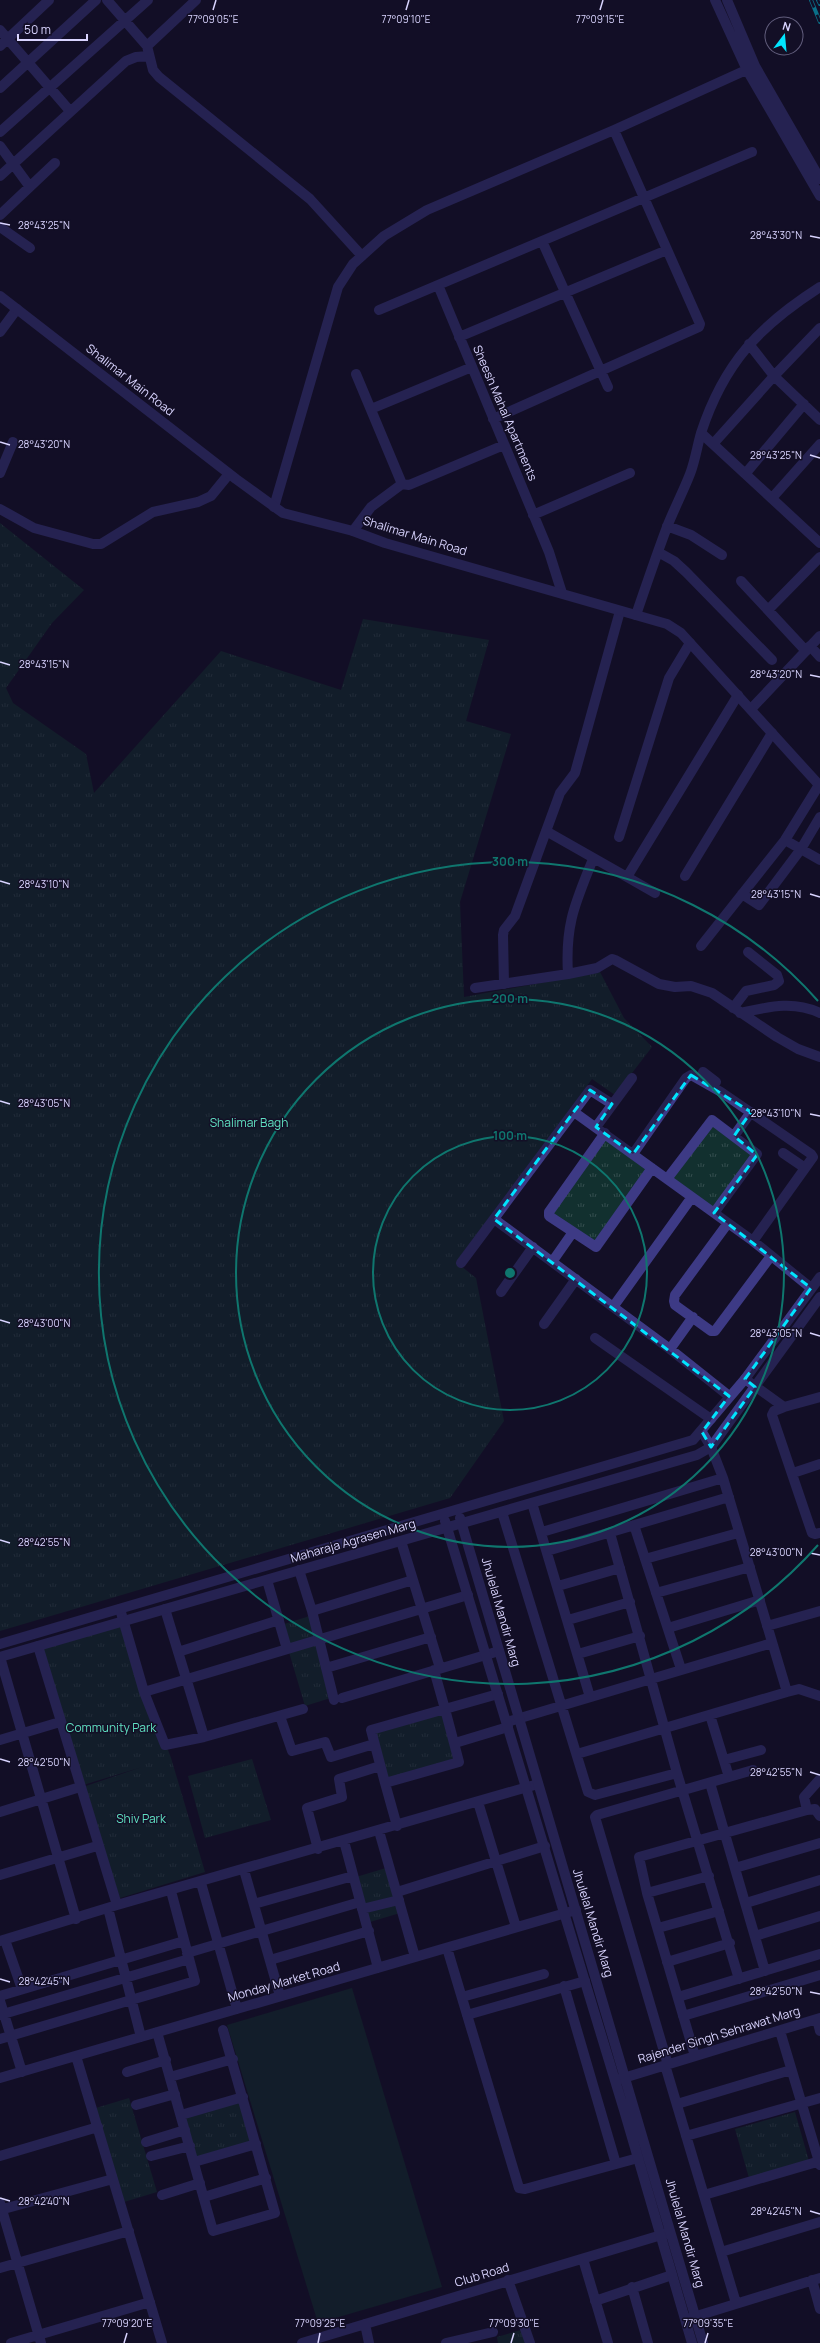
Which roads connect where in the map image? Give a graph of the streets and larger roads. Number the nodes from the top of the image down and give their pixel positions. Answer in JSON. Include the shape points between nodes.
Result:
{"nodes":[{"id":1,"x":49,"y":0,"type":"edge"},
{"id":2,"x":96,"y":0,"type":"edge"},
{"id":3,"x":107,"y":0,"type":"edge"},
{"id":4,"x":148,"y":0,"type":"edge"},
{"id":5,"x":196,"y":0,"type":"edge"},
{"id":6,"x":715,"y":0,"type":"edge"},
{"id":7,"x":727,"y":0,"type":"edge"},
{"id":8,"x":125,"y":20,"type":"junction"},
{"id":9,"x":0,"y":30,"type":"edge"},
{"id":10,"x":4,"y":42,"type":"edge"},
{"id":11,"x":147,"y":46,"type":"junction"},
{"id":12,"x":149,"y":56,"type":"junction"},
{"id":13,"x":28,"y":62,"type":"junction"},
{"id":14,"x":751,"y":68,"type":"junction"},
{"id":15,"x":49,"y":87,"type":"junction"},
{"id":16,"x":0,"y":88,"type":"edge"},
{"id":17,"x":70,"y":111,"type":"junction"},
{"id":18,"x":614,"y":130,"type":"junction"},
{"id":19,"x":0,"y":132,"type":"edge"},
{"id":20,"x":0,"y":146,"type":"edge"},
{"id":21,"x":752,"y":152,"type":"dead end"},
{"id":22,"x":55,"y":163,"type":"dead end"},
{"id":23,"x":12,"y":164,"type":"junction"},
{"id":24,"x":0,"y":176,"type":"edge"},
{"id":25,"x":820,"y":179,"type":"edge"},
{"id":26,"x":30,"y":187,"type":"junction"},
{"id":27,"x":820,"y":196,"type":"edge"},
{"id":28,"x":644,"y":198,"type":"junction"},
{"id":29,"x":0,"y":215,"type":"edge"},
{"id":30,"x":0,"y":227,"type":"edge"},
{"id":31,"x":542,"y":241,"type":"junction"},
{"id":32,"x":30,"y":248,"type":"dead end"},
{"id":33,"x":667,"y":250,"type":"junction"},
{"id":34,"x":362,"y":256,"type":"junction"},
{"id":35,"x":438,"y":285,"type":"junction"},
{"id":36,"x":820,"y":287,"type":"edge"},
{"id":37,"x":566,"y":293,"type":"junction"},
{"id":38,"x":0,"y":296,"type":"edge"},
{"id":39,"x":17,"y":308,"type":"junction"},
{"id":40,"x":379,"y":310,"type":"dead end"},
{"id":41,"x":820,"y":328,"type":"edge"},
{"id":42,"x":0,"y":332,"type":"edge"},
{"id":43,"x":459,"y":337,"type":"junction"},
{"id":44,"x":748,"y":344,"type":"junction"},
{"id":45,"x":472,"y":367,"type":"junction"},
{"id":46,"x":601,"y":371,"type":"junction"},
{"id":47,"x":356,"y":374,"type":"dead end"},
{"id":48,"x":774,"y":376,"type":"junction"},
{"id":49,"x":608,"y":387,"type":"dead end"},
{"id":50,"x":804,"y":404,"type":"junction"},
{"id":51,"x":371,"y":409,"type":"junction"},
{"id":52,"x":493,"y":419,"type":"junction"},
{"id":53,"x":820,"y":420,"type":"edge"},
{"id":54,"x":701,"y":433,"type":"junction"},
{"id":55,"x":13,"y":442,"type":"dead end"},
{"id":56,"x":713,"y":444,"type":"junction"},
{"id":57,"x":820,"y":444,"type":"edge"},
{"id":58,"x":504,"y":445,"type":"junction"},
{"id":59,"x":0,"y":473,"type":"edge"},
{"id":60,"x":630,"y":473,"type":"dead end"},
{"id":61,"x":746,"y":473,"type":"junction"},
{"id":62,"x":229,"y":474,"type":"junction"},
{"id":63,"x":402,"y":484,"type":"junction"},
{"id":64,"x":772,"y":498,"type":"junction"},
{"id":65,"x":274,"y":506,"type":"junction"},
{"id":66,"x":0,"y":509,"type":"edge"},
{"id":67,"x":533,"y":515,"type":"junction"},
{"id":68,"x":667,"y":526,"type":"junction"},
{"id":69,"x":353,"y":531,"type":"junction"},
{"id":70,"x":820,"y":543,"type":"edge"},
{"id":71,"x":658,"y":552,"type":"junction"},
{"id":72,"x":722,"y":555,"type":"dead end"},
{"id":73,"x":820,"y":557,"type":"edge"},
{"id":74,"x":741,"y":581,"type":"dead end"},
{"id":75,"x":562,"y":593,"type":"junction"},
{"id":76,"x":768,"y":610,"type":"junction"},
{"id":77,"x":620,"y":611,"type":"junction"},
{"id":78,"x":636,"y":615,"type":"junction"},
{"id":79,"x":820,"y":636,"type":"edge"},
{"id":80,"x":690,"y":643,"type":"junction"},
{"id":81,"x":808,"y":648,"type":"junction"},
{"id":82,"x":820,"y":658,"type":"edge"},
{"id":83,"x":772,"y":660,"type":"dead end"},
{"id":84,"x":738,"y":695,"type":"junction"},
{"id":85,"x":751,"y":709,"type":"junction"},
{"id":86,"x":772,"y":733,"type":"junction"},
{"id":87,"x":820,"y":786,"type":"edge"},
{"id":88,"x":820,"y":817,"type":"edge"},
{"id":89,"x":546,"y":831,"type":"junction"},
{"id":90,"x":620,"y":837,"type":"dead end"},
{"id":91,"x":785,"y":840,"type":"junction"},
{"id":92,"x":801,"y":849,"type":"junction"},
{"id":93,"x":593,"y":859,"type":"junction"},
{"id":94,"x":820,"y":860,"type":"edge"},
{"id":95,"x":685,"y":876,"type":"dead end"},
{"id":96,"x":626,"y":877,"type":"junction"},
{"id":97,"x":655,"y":893,"type":"dead end"},
{"id":98,"x":742,"y":894,"type":"junction"},
{"id":99,"x":701,"y":946,"type":"dead end"},
{"id":100,"x":748,"y":952,"type":"dead end"},
{"id":101,"x":568,"y":974,"type":"junction"},
{"id":102,"x":504,"y":984,"type":"junction"},
{"id":103,"x":475,"y":988,"type":"dead end"},
{"id":104,"x":736,"y":1010,"type":"junction"},
{"id":105,"x":820,"y":1013,"type":"edge"},
{"id":106,"x":820,"y":1057,"type":"edge"},
{"id":107,"x":703,"y":1072,"type":"dead end"},
{"id":108,"x":632,"y":1078,"type":"dead end"},
{"id":109,"x":612,"y":1104,"type":"junction"},
{"id":110,"x":574,"y":1112,"type":"junction"},
{"id":111,"x":751,"y":1112,"type":"junction"},
{"id":112,"x":596,"y":1127,"type":"junction"},
{"id":113,"x":605,"y":1133,"type":"junction"},
{"id":114,"x":734,"y":1136,"type":"junction"},
{"id":115,"x":784,"y":1153,"type":"dead end"},
{"id":116,"x":633,"y":1154,"type":"junction"},
{"id":117,"x":820,"y":1156,"type":"edge"},
{"id":118,"x":652,"y":1168,"type":"junction"},
{"id":119,"x":805,"y":1168,"type":"junction"},
{"id":120,"x":667,"y":1179,"type":"junction"},
{"id":121,"x":692,"y":1197,"type":"junction"},
{"id":122,"x":714,"y":1213,"type":"junction"},
{"id":123,"x":494,"y":1219,"type":"junction"},
{"id":124,"x":728,"y":1223,"type":"junction"},
{"id":125,"x":573,"y":1232,"type":"junction"},
{"id":126,"x":753,"y":1241,"type":"junction"},
{"id":127,"x":533,"y":1247,"type":"junction"},
{"id":128,"x":771,"y":1256,"type":"junction"},
{"id":129,"x":552,"y":1262,"type":"junction"},
{"id":130,"x":461,"y":1263,"type":"dead end"},
{"id":131,"x":820,"y":1277,"type":"edge"},
{"id":132,"x":576,"y":1280,"type":"junction"},
{"id":133,"x":811,"y":1288,"type":"junction"},
{"id":134,"x":501,"y":1292,"type":"dead end"},
{"id":135,"x":820,"y":1297,"type":"edge"},
{"id":136,"x":613,"y":1307,"type":"junction"},
{"id":137,"x":693,"y":1317,"type":"junction"},
{"id":138,"x":544,"y":1324,"type":"dead end"},
{"id":139,"x":594,"y":1338,"type":"dead end"},
{"id":140,"x":670,"y":1349,"type":"junction"},
{"id":141,"x":745,"y":1379,"type":"junction"},
{"id":142,"x":755,"y":1387,"type":"junction"},
{"id":143,"x":729,"y":1396,"type":"junction"},
{"id":144,"x":820,"y":1397,"type":"edge"},
{"id":145,"x":784,"y":1407,"type":"junction"},
{"id":146,"x":711,"y":1419,"type":"junction"},
{"id":147,"x":702,"y":1432,"type":"junction"},
{"id":148,"x":711,"y":1447,"type":"junction"},
{"id":149,"x":820,"y":1464,"type":"edge"},
{"id":150,"x":599,"y":1468,"type":"junction"},
{"id":151,"x":793,"y":1473,"type":"junction"},
{"id":152,"x":723,"y":1478,"type":"junction"},
{"id":153,"x":603,"y":1482,"type":"junction"},
{"id":154,"x":729,"y":1497,"type":"junction"},
{"id":155,"x":532,"y":1503,"type":"junction"},
{"id":156,"x":458,"y":1510,"type":"junction"},
{"id":157,"x":502,"y":1512,"type":"junction"},
{"id":158,"x":443,"y":1514,"type":"junction"},
{"id":159,"x":462,"y":1523,"type":"junction"},
{"id":160,"x":634,"y":1525,"type":"junction"},
{"id":161,"x":447,"y":1528,"type":"junction"},
{"id":162,"x":542,"y":1532,"type":"junction"},
{"id":163,"x":610,"y":1533,"type":"junction"},
{"id":164,"x":738,"y":1533,"type":"junction"},
{"id":165,"x":820,"y":1533,"type":"edge"},
{"id":166,"x":401,"y":1541,"type":"junction"},
{"id":167,"x":548,"y":1551,"type":"junction"},
{"id":168,"x":645,"y":1559,"type":"junction"},
{"id":169,"x":284,"y":1561,"type":"junction"},
{"id":170,"x":750,"y":1567,"type":"junction"},
{"id":171,"x":620,"y":1568,"type":"junction"},
{"id":172,"x":299,"y":1570,"type":"junction"},
{"id":173,"x":288,"y":1574,"type":"junction"},
{"id":174,"x":267,"y":1580,"type":"junction"},
{"id":175,"x":413,"y":1580,"type":"junction"},
{"id":176,"x":558,"y":1586,"type":"junction"},
{"id":177,"x":656,"y":1593,"type":"junction"},
{"id":178,"x":468,"y":1595,"type":"junction"},
{"id":179,"x":760,"y":1600,"type":"junction"},
{"id":180,"x":630,"y":1602,"type":"junction"},
{"id":181,"x":120,"y":1609,"type":"junction"},
{"id":182,"x":165,"y":1609,"type":"junction"},
{"id":183,"x":422,"y":1609,"type":"junction"},
{"id":184,"x":312,"y":1611,"type":"junction"},
{"id":185,"x":820,"y":1611,"type":"edge"},
{"id":186,"x":279,"y":1620,"type":"junction"},
{"id":187,"x":568,"y":1620,"type":"junction"},
{"id":188,"x":123,"y":1621,"type":"junction"},
{"id":189,"x":767,"y":1626,"type":"junction"},
{"id":190,"x":668,"y":1628,"type":"junction"},
{"id":191,"x":640,"y":1636,"type":"junction"},
{"id":192,"x":431,"y":1637,"type":"junction"},
{"id":193,"x":319,"y":1640,"type":"junction"},
{"id":194,"x":772,"y":1642,"type":"junction"},
{"id":195,"x":0,"y":1644,"type":"edge"},
{"id":196,"x":38,"y":1646,"type":"junction"},
{"id":197,"x":287,"y":1649,"type":"junction"},
{"id":198,"x":499,"y":1651,"type":"junction"},
{"id":199,"x":178,"y":1652,"type":"junction"},
{"id":200,"x":486,"y":1654,"type":"junction"},
{"id":201,"x":578,"y":1654,"type":"junction"},
{"id":202,"x":0,"y":1657,"type":"edge"},
{"id":203,"x":326,"y":1668,"type":"junction"},
{"id":204,"x":437,"y":1669,"type":"junction"},
{"id":205,"x":681,"y":1669,"type":"junction"},
{"id":206,"x":652,"y":1678,"type":"junction"},
{"id":207,"x":186,"y":1679,"type":"junction"},
{"id":208,"x":144,"y":1692,"type":"junction"},
{"id":209,"x":787,"y":1692,"type":"junction"},
{"id":210,"x":498,"y":1694,"type":"junction"},
{"id":211,"x":820,"y":1696,"type":"edge"},
{"id":212,"x":590,"y":1697,"type":"junction"},
{"id":213,"x":562,"y":1706,"type":"junction"},
{"id":214,"x":303,"y":1709,"type":"dead end"},
{"id":215,"x":445,"y":1709,"type":"junction"},
{"id":216,"x":710,"y":1715,"type":"junction"},
{"id":217,"x":280,"y":1716,"type":"junction"},
{"id":218,"x":519,"y":1719,"type":"junction"},
{"id":219,"x":60,"y":1722,"type":"junction"},
{"id":220,"x":508,"y":1725,"type":"junction"},
{"id":221,"x":665,"y":1728,"type":"junction"},
{"id":222,"x":22,"y":1734,"type":"junction"},
{"id":223,"x":204,"y":1737,"type":"junction"},
{"id":224,"x":0,"y":1740,"type":"edge"},
{"id":225,"x":455,"y":1743,"type":"junction"},
{"id":226,"x":374,"y":1744,"type":"junction"},
{"id":227,"x":761,"y":1750,"type":"dead end"},
{"id":228,"x":577,"y":1754,"type":"junction"},
{"id":229,"x":724,"y":1760,"type":"junction"},
{"id":230,"x":380,"y":1766,"type":"junction"},
{"id":231,"x":753,"y":1770,"type":"dead end"},
{"id":232,"x":677,"y":1773,"type":"junction"},
{"id":233,"x":729,"y":1777,"type":"junction"},
{"id":234,"x":820,"y":1779,"type":"edge"},
{"id":235,"x":385,"y":1783,"type":"junction"},
{"id":236,"x":710,"y":1783,"type":"junction"},
{"id":237,"x":538,"y":1784,"type":"junction"},
{"id":238,"x":80,"y":1787,"type":"junction"},
{"id":239,"x":527,"y":1788,"type":"junction"},
{"id":240,"x":683,"y":1790,"type":"junction"},
{"id":241,"x":41,"y":1799,"type":"junction"},
{"id":242,"x":478,"y":1802,"type":"junction"},
{"id":243,"x":807,"y":1810,"type":"junction"},
{"id":244,"x":0,"y":1812,"type":"edge"},
{"id":245,"x":820,"y":1816,"type":"edge"},
{"id":246,"x":398,"y":1826,"type":"junction"},
{"id":247,"x":379,"y":1831,"type":"junction"},
{"id":248,"x":724,"y":1833,"type":"junction"},
{"id":249,"x":698,"y":1840,"type":"junction"},
{"id":250,"x":344,"y":1841,"type":"junction"},
{"id":251,"x":820,"y":1843,"type":"edge"},
{"id":252,"x":97,"y":1846,"type":"junction"},
{"id":253,"x":545,"y":1846,"type":"junction"},
{"id":254,"x":318,"y":1849,"type":"junction"},
{"id":255,"x":58,"y":1858,"type":"junction"},
{"id":256,"x":496,"y":1862,"type":"junction"},
{"id":257,"x":735,"y":1868,"type":"junction"},
{"id":258,"x":244,"y":1870,"type":"junction"},
{"id":259,"x":0,"y":1875,"type":"edge"},
{"id":260,"x":353,"y":1876,"type":"junction"},
{"id":261,"x":709,"y":1876,"type":"junction"},
{"id":262,"x":820,"y":1880,"type":"edge"},
{"id":263,"x":201,"y":1883,"type":"junction"},
{"id":264,"x":171,"y":1891,"type":"junction"},
{"id":265,"x":647,"y":1893,"type":"junction"},
{"id":266,"x":398,"y":1896,"type":"junction"},
{"id":267,"x":746,"y":1903,"type":"junction"},
{"id":268,"x":254,"y":1904,"type":"junction"},
{"id":269,"x":361,"y":1905,"type":"junction"},
{"id":270,"x":113,"y":1907,"type":"junction"},
{"id":271,"x":576,"y":1910,"type":"junction"},
{"id":272,"x":719,"y":1911,"type":"junction"},
{"id":273,"x":564,"y":1913,"type":"junction"},
{"id":274,"x":820,"y":1916,"type":"edge"},
{"id":275,"x":76,"y":1919,"type":"junction"},
{"id":276,"x":516,"y":1927,"type":"junction"},
{"id":277,"x":658,"y":1928,"type":"junction"},
{"id":278,"x":262,"y":1931,"type":"junction"},
{"id":279,"x":368,"y":1931,"type":"junction"},
{"id":280,"x":756,"y":1936,"type":"junction"},
{"id":281,"x":3,"y":1941,"type":"edge"},
{"id":282,"x":184,"y":1941,"type":"junction"},
{"id":283,"x":730,"y":1943,"type":"junction"},
{"id":284,"x":219,"y":1944,"type":"junction"},
{"id":285,"x":447,"y":1948,"type":"junction"},
{"id":286,"x":820,"y":1954,"type":"edge"},
{"id":287,"x":188,"y":1956,"type":"junction"},
{"id":288,"x":415,"y":1957,"type":"junction"},
{"id":289,"x":122,"y":1959,"type":"junction"},
{"id":290,"x":270,"y":1960,"type":"junction"},
{"id":291,"x":667,"y":1962,"type":"junction"},
{"id":292,"x":378,"y":1968,"type":"junction"},
{"id":293,"x":765,"y":1971,"type":"junction"},
{"id":294,"x":544,"y":1974,"type":"dead end"},
{"id":295,"x":820,"y":1975,"type":"edge"},
{"id":296,"x":125,"y":1979,"type":"junction"},
{"id":297,"x":739,"y":1979,"type":"junction"},
{"id":298,"x":585,"y":1981,"type":"junction"},
{"id":299,"x":564,"y":1986,"type":"junction"},
{"id":300,"x":22,"y":1989,"type":"junction"},
{"id":301,"x":0,"y":1996,"type":"edge"},
{"id":302,"x":280,"y":1996,"type":"junction"},
{"id":303,"x":462,"y":1997,"type":"junction"},
{"id":304,"x":678,"y":1998,"type":"junction"},
{"id":305,"x":131,"y":2000,"type":"junction"},
{"id":306,"x":0,"y":2001,"type":"edge"},
{"id":307,"x":237,"y":2009,"type":"junction"},
{"id":308,"x":2,"y":2014,"type":"edge"},
{"id":309,"x":467,"y":2015,"type":"junction"},
{"id":310,"x":683,"y":2016,"type":"junction"},
{"id":311,"x":818,"y":2019,"type":"edge"},
{"id":312,"x":223,"y":2030,"type":"dead end"},
{"id":313,"x":780,"y":2031,"type":"junction"},
{"id":314,"x":820,"y":2031,"type":"edge"},
{"id":315,"x":157,"y":2032,"type":"junction"},
{"id":316,"x":11,"y":2036,"type":"junction"},
{"id":317,"x":141,"y":2037,"type":"junction"},
{"id":318,"x":0,"y":2039,"type":"edge"},
{"id":319,"x":76,"y":2056,"type":"junction"},
{"id":320,"x":695,"y":2056,"type":"junction"},
{"id":321,"x":233,"y":2059,"type":"junction"},
{"id":322,"x":166,"y":2060,"type":"junction"},
{"id":323,"x":667,"y":2065,"type":"junction"},
{"id":324,"x":791,"y":2070,"type":"junction"},
{"id":325,"x":22,"y":2072,"type":"junction"},
{"id":326,"x":127,"y":2072,"type":"dead end"},
{"id":327,"x":170,"y":2077,"type":"junction"},
{"id":328,"x":626,"y":2077,"type":"junction"},
{"id":329,"x":0,"y":2078,"type":"edge"},
{"id":330,"x":616,"y":2081,"type":"junction"},
{"id":331,"x":175,"y":2094,"type":"junction"},
{"id":332,"x":243,"y":2098,"type":"junction"},
{"id":333,"x":820,"y":2098,"type":"edge"},
{"id":334,"x":801,"y":2103,"type":"junction"},
{"id":335,"x":677,"y":2104,"type":"junction"},
{"id":336,"x":136,"y":2105,"type":"dead end"},
{"id":337,"x":181,"y":2115,"type":"junction"},
{"id":338,"x":98,"y":2127,"type":"junction"},
{"id":339,"x":185,"y":2130,"type":"junction"},
{"id":340,"x":686,"y":2136,"type":"junction"},
{"id":341,"x":146,"y":2142,"type":"dead end"},
{"id":342,"x":256,"y":2144,"type":"junction"},
{"id":343,"x":190,"y":2146,"type":"junction"},
{"id":344,"x":0,"y":2156,"type":"edge"},
{"id":345,"x":151,"y":2156,"type":"dead end"},
{"id":346,"x":638,"y":2158,"type":"junction"},
{"id":347,"x":194,"y":2162,"type":"junction"},
{"id":348,"x":820,"y":2162,"type":"edge"},
{"id":349,"x":616,"y":2164,"type":"junction"},
{"id":350,"x":266,"y":2178,"type":"junction"},
{"id":351,"x":113,"y":2179,"type":"junction"},
{"id":352,"x":200,"y":2183,"type":"junction"},
{"id":353,"x":162,"y":2195,"type":"dead end"},
{"id":354,"x":704,"y":2195,"type":"junction"},
{"id":355,"x":204,"y":2197,"type":"junction"},
{"id":356,"x":1,"y":2208,"type":"edge"},
{"id":357,"x":820,"y":2222,"type":"edge"},
{"id":358,"x":129,"y":2231,"type":"junction"},
{"id":359,"x":671,"y":2232,"type":"junction"},
{"id":360,"x":660,"y":2236,"type":"junction"},
{"id":361,"x":721,"y":2252,"type":"junction"},
{"id":362,"x":583,"y":2259,"type":"junction"},
{"id":363,"x":17,"y":2263,"type":"junction"},
{"id":364,"x":0,"y":2268,"type":"edge"},
{"id":365,"x":672,"y":2275,"type":"junction"},
{"id":366,"x":816,"y":2279,"type":"edge"},
{"id":367,"x":508,"y":2280,"type":"junction"},
{"id":368,"x":632,"y":2287,"type":"junction"},
{"id":369,"x":595,"y":2301,"type":"junction"},
{"id":370,"x":150,"y":2302,"type":"junction"},
{"id":371,"x":736,"y":2304,"type":"junction"},
{"id":372,"x":820,"y":2309,"type":"edge"},
{"id":373,"x":695,"y":2316,"type":"junction"},
{"id":374,"x":685,"y":2319,"type":"junction"},
{"id":375,"x":365,"y":2324,"type":"junction"},
{"id":376,"x":493,"y":2332,"type":"dead end"},
{"id":377,"x":39,"y":2339,"type":"edge"},
{"id":378,"x":326,"y":2340,"type":"edge"},
{"id":379,"x":11,"y":2343,"type":"edge"},
{"id":380,"x":162,"y":2343,"type":"edge"},
{"id":381,"x":302,"y":2343,"type":"edge"},
{"id":382,"x":369,"y":2343,"type":"edge"},
{"id":383,"x":446,"y":2343,"type":"edge"},
{"id":384,"x":530,"y":2343,"type":"edge"},
{"id":385,"x":608,"y":2343,"type":"edge"},
{"id":386,"x":648,"y":2343,"type":"edge"},
{"id":387,"x":692,"y":2343,"type":"edge"},
{"id":388,"x":703,"y":2343,"type":"edge"}],
"edges":[{"from":1,"to":10,"type":"street"},
{"from":2,"to":13,"type":"street"},
{"from":3,"to":8,"type":"street"},
{"from":4,"to":8,"type":"street"},
{"from":5,"to":11,"type":"street"},
{"from":6,"to":14,"type":"street"},
{"from":7,"to":14,"type":"street"},
{"from":8,"to":11,"type":"street"},
{"from":8,"to":15,"type":"street"},
{"from":9,"to":10,"type":"street"},
{"from":10,"to":13,"type":"street"},
{"from":11,"to":12,"type":"street"},
{"from":12,"to":17,"type":"street","via":[[126,61]]},
{"from":12,"to":34,"type":"street","via":[[153,70],[159,77],[310,199]]},
{"from":13,"to":15,"type":"street"},
{"from":13,"to":16,"type":"street"},
{"from":14,"to":18,"type":"street"},
{"from":14,"to":25,"type":"street"},
{"from":14,"to":27,"type":"street"},
{"from":15,"to":17,"type":"street"},
{"from":15,"to":19,"type":"street"},
{"from":17,"to":23,"type":"street"},
{"from":18,"to":28,"type":"street"},
{"from":18,"to":34,"type":"street","via":[[427,210],[384,236]]},
{"from":20,"to":23,"type":"street"},
{"from":21,"to":28,"type":"street"},
{"from":22,"to":26,"type":"street"},
{"from":23,"to":24,"type":"street"},
{"from":23,"to":26,"type":"street"},
{"from":26,"to":29,"type":"street"},
{"from":28,"to":31,"type":"street"},
{"from":28,"to":33,"type":"street"},
{"from":30,"to":32,"type":"street"},
{"from":31,"to":35,"type":"street"},
{"from":31,"to":37,"type":"street"},
{"from":33,"to":37,"type":"street"},
{"from":33,"to":46,"type":"street","via":[[700,324],[699,327]]},
{"from":34,"to":65,"type":"street","via":[[353,264],[338,288]]},
{"from":35,"to":40,"type":"street"},
{"from":35,"to":43,"type":"street","name":"Sheesh Mahal Apartments"},
{"from":36,"to":44,"type":"street","via":[[784,312]]},
{"from":37,"to":43,"type":"street"},
{"from":37,"to":46,"type":"street"},
{"from":38,"to":39,"type":"street","name":"Shalimar Main Road"},
{"from":39,"to":42,"type":"street"},
{"from":39,"to":62,"type":"street","name":"Shalimar Main Road"},
{"from":41,"to":48,"type":"street"},
{"from":43,"to":45,"type":"street","name":"Sheesh Mahal Apartments"},
{"from":44,"to":48,"type":"street"},
{"from":44,"to":54,"type":"street","via":[[728,370]]},
{"from":45,"to":51,"type":"street"},
{"from":45,"to":52,"type":"street","name":"Sheesh Mahal Apartments"},
{"from":46,"to":49,"type":"street"},
{"from":46,"to":52,"type":"street"},
{"from":47,"to":51,"type":"street"},
{"from":48,"to":50,"type":"street"},
{"from":48,"to":56,"type":"street"},
{"from":50,"to":53,"type":"street"},
{"from":50,"to":61,"type":"street"},
{"from":51,"to":63,"type":"street"},
{"from":52,"to":58,"type":"street","name":"Sheesh Mahal Apartments"},
{"from":54,"to":56,"type":"street"},
{"from":54,"to":68,"type":"street","via":[[691,473]]},
{"from":55,"to":59,"type":"street"},
{"from":56,"to":61,"type":"street"},
{"from":57,"to":64,"type":"street"},
{"from":58,"to":63,"type":"street","via":[[409,484]]},
{"from":58,"to":67,"type":"street","name":"Sheesh Mahal Apartments"},
{"from":60,"to":67,"type":"street"},
{"from":61,"to":64,"type":"street"},
{"from":62,"to":65,"type":"street","name":"Shalimar Main Road"},
{"from":62,"to":66,"type":"street","via":[[211,496],[198,502],[153,512],[101,544],[34,528]]},
{"from":63,"to":69,"type":"street","via":[[371,507]]},
{"from":64,"to":70,"type":"street"},
{"from":65,"to":69,"type":"street","name":"Shalimar Main Road","via":[[283,513]]},
{"from":67,"to":75,"type":"street","name":"Sheesh Mahal Apartments","via":[[549,552]]},
{"from":68,"to":71,"type":"street"},
{"from":68,"to":72,"type":"street","via":[[691,535]]},
{"from":69,"to":75,"type":"street","name":"Shalimar Main Road","via":[[385,543]]},
{"from":71,"to":78,"type":"street"},
{"from":71,"to":83,"type":"street","via":[[686,572]]},
{"from":73,"to":76,"type":"street"},
{"from":74,"to":76,"type":"street"},
{"from":75,"to":77,"type":"street","name":"Shalimar Main Road"},
{"from":76,"to":81,"type":"street"},
{"from":77,"to":78,"type":"street","name":"Shalimar Main Road"},
{"from":77,"to":89,"type":"street","via":[[575,773],[560,793]]},
{"from":78,"to":80,"type":"street","name":"Shalimar Main Road","via":[[667,624]]},
{"from":79,"to":81,"type":"street"},
{"from":80,"to":84,"type":"street","name":"Shalimar Main Road"},
{"from":80,"to":90,"type":"street","via":[[667,683]]},
{"from":81,"to":82,"type":"street"},
{"from":81,"to":85,"type":"street"},
{"from":84,"to":85,"type":"street","name":"Shalimar Main Road"},
{"from":84,"to":96,"type":"street"},
{"from":85,"to":86,"type":"street","name":"Shalimar Main Road"},
{"from":86,"to":87,"type":"street","name":"Shalimar Main Road"},
{"from":86,"to":95,"type":"street"},
{"from":87,"to":91,"type":"street"},
{"from":88,"to":92,"type":"street"},
{"from":89,"to":93,"type":"street"},
{"from":89,"to":102,"type":"street","via":[[515,916],[503,935]]},
{"from":91,"to":92,"type":"street"},
{"from":91,"to":98,"type":"street"},
{"from":92,"to":94,"type":"street"},
{"from":92,"to":98,"type":"street","via":[[759,905]]},
{"from":93,"to":96,"type":"street"},
{"from":93,"to":101,"type":"street","via":[[568,927]]},
{"from":96,"to":97,"type":"street"},
{"from":98,"to":99,"type":"street"},
{"from":100,"to":104,"type":"street","via":[[777,975],[779,981],[774,985],[748,990]]},
{"from":101,"to":102,"type":"street"},
{"from":101,"to":104,"type":"street","via":[[597,968],[612,959],[659,984],[702,988]]},
{"from":102,"to":103,"type":"street"},
{"from":104,"to":105,"type":"street","via":[[792,1005]]},
{"from":104,"to":106,"type":"street","via":[[798,1049]]},
{"from":107,"to":117,"type":"street"},
{"from":108,"to":109,"type":"street"},
{"from":109,"to":110,"type":"street","via":[[591,1090]]},
{"from":109,"to":112,"type":"street"},
{"from":110,"to":112,"type":"street"},
{"from":110,"to":123,"type":"street"},
{"from":111,"to":114,"type":"street"},
{"from":111,"to":116,"type":"street","via":[[691,1075],[686,1078]]},
{"from":111,"to":119,"type":"street","via":[[812,1155]]},
{"from":112,"to":113,"type":"street"},
{"from":113,"to":116,"type":"street"},
{"from":113,"to":125,"type":"street","via":[[548,1213]]},
{"from":114,"to":120,"type":"street","via":[[711,1120]]},
{"from":114,"to":122,"type":"street","via":[[757,1154]]},
{"from":115,"to":119,"type":"street"},
{"from":116,"to":118,"type":"street"},
{"from":118,"to":120,"type":"street"},
{"from":118,"to":125,"type":"street","via":[[596,1247]]},
{"from":119,"to":126,"type":"street"},
{"from":120,"to":121,"type":"street"},
{"from":121,"to":122,"type":"street"},
{"from":121,"to":136,"type":"street"},
{"from":122,"to":124,"type":"street"},
{"from":123,"to":127,"type":"street"},
{"from":123,"to":130,"type":"street"},
{"from":124,"to":126,"type":"street"},
{"from":124,"to":137,"type":"street","via":[[674,1298],[675,1304]]},
{"from":125,"to":129,"type":"street"},
{"from":126,"to":128,"type":"street"},
{"from":127,"to":129,"type":"street"},
{"from":127,"to":134,"type":"street"},
{"from":128,"to":133,"type":"street"},
{"from":128,"to":137,"type":"street","via":[[715,1331],[711,1331]]},
{"from":129,"to":132,"type":"street"},
{"from":131,"to":133,"type":"street"},
{"from":132,"to":136,"type":"street"},
{"from":132,"to":138,"type":"street"},
{"from":133,"to":141,"type":"street"},
{"from":135,"to":142,"type":"street"},
{"from":136,"to":140,"type":"street"},
{"from":137,"to":140,"type":"street"},
{"from":139,"to":146,"type":"street"},
{"from":140,"to":143,"type":"street"},
{"from":141,"to":142,"type":"street"},
{"from":141,"to":143,"type":"street"},
{"from":142,"to":145,"type":"street"},
{"from":142,"to":148,"type":"street"},
{"from":143,"to":146,"type":"street"},
{"from":144,"to":145,"type":"street"},
{"from":145,"to":151,"type":"street","via":[[774,1411],[772,1415]]},
{"from":146,"to":147,"type":"street"},
{"from":147,"to":148,"type":"street"},
{"from":147,"to":150,"type":"street","name":"Maharaja Agrasen Marg","via":[[693,1440]]},
{"from":148,"to":152,"type":"street"},
{"from":148,"to":153,"type":"street","name":"Maharaja Agrasen Marg","via":[[697,1455]]},
{"from":149,"to":151,"type":"street"},
{"from":150,"to":153,"type":"street"},
{"from":150,"to":156,"type":"street","name":"Maharaja Agrasen Marg"},
{"from":151,"to":165,"type":"street","via":[[812,1533]]},
{"from":152,"to":154,"type":"street"},
{"from":152,"to":162,"type":"street"},
{"from":153,"to":155,"type":"street","name":"Maharaja Agrasen Marg"},
{"from":154,"to":160,"type":"street"},
{"from":154,"to":164,"type":"street"},
{"from":155,"to":157,"type":"street","name":"Maharaja Agrasen Marg"},
{"from":155,"to":162,"type":"street"},
{"from":156,"to":158,"type":"street","name":"Maharaja Agrasen Marg"},
{"from":156,"to":159,"type":"street","name":"Jhulelal Mandir Marg"},
{"from":157,"to":159,"type":"street","name":"Maharaja Agrasen Marg"},
{"from":157,"to":213,"type":"street"},
{"from":158,"to":161,"type":"street","name":"Jhulelal Mandir Marg"},
{"from":158,"to":169,"type":"street","name":"Maharaja Agrasen Marg"},
{"from":159,"to":161,"type":"street","name":"Maharaja Agrasen Marg"},
{"from":159,"to":198,"type":"street","name":"Jhulelal Mandir Marg"},
{"from":160,"to":163,"type":"street"},
{"from":160,"to":168,"type":"street"},
{"from":161,"to":166,"type":"street","name":"Maharaja Agrasen Marg"},
{"from":161,"to":178,"type":"street","name":"Jhulelal Mandir Marg"},
{"from":162,"to":167,"type":"street"},
{"from":163,"to":167,"type":"street"},
{"from":163,"to":171,"type":"street"},
{"from":164,"to":168,"type":"street"},
{"from":164,"to":170,"type":"street"},
{"from":166,"to":172,"type":"street","name":"Maharaja Agrasen Marg"},
{"from":166,"to":175,"type":"street"},
{"from":167,"to":176,"type":"street"},
{"from":168,"to":177,"type":"street"},
{"from":169,"to":173,"type":"street"},
{"from":169,"to":181,"type":"street","name":"Maharaja Agrasen Marg"},
{"from":170,"to":177,"type":"street"},
{"from":170,"to":179,"type":"street"},
{"from":171,"to":176,"type":"street"},
{"from":171,"to":180,"type":"street"},
{"from":172,"to":173,"type":"street","name":"Maharaja Agrasen Marg"},
{"from":172,"to":184,"type":"street"},
{"from":173,"to":174,"type":"street","name":"Maharaja Agrasen Marg"},
{"from":174,"to":182,"type":"street","name":"Maharaja Agrasen Marg"},
{"from":174,"to":186,"type":"street"},
{"from":175,"to":183,"type":"street"},
{"from":175,"to":184,"type":"street"},
{"from":176,"to":187,"type":"street"},
{"from":177,"to":190,"type":"street"},
{"from":178,"to":183,"type":"street"},
{"from":178,"to":200,"type":"street","name":"Jhulelal Mandir Marg"},
{"from":179,"to":189,"type":"street"},
{"from":179,"to":190,"type":"street"},
{"from":180,"to":187,"type":"street"},
{"from":180,"to":191,"type":"street"},
{"from":181,"to":188,"type":"street"},
{"from":181,"to":195,"type":"street","name":"Maharaja Agrasen Marg"},
{"from":182,"to":188,"type":"street","name":"Maharaja Agrasen Marg"},
{"from":182,"to":199,"type":"street"},
{"from":183,"to":192,"type":"street"},
{"from":183,"to":193,"type":"street"},
{"from":184,"to":193,"type":"street"},
{"from":185,"to":189,"type":"street"},
{"from":186,"to":197,"type":"street"},
{"from":186,"to":199,"type":"street"},
{"from":187,"to":201,"type":"street"},
{"from":188,"to":196,"type":"street","name":"Maharaja Agrasen Marg"},
{"from":188,"to":208,"type":"street"},
{"from":189,"to":194,"type":"street"},
{"from":190,"to":205,"type":"street"},
{"from":191,"to":201,"type":"street"},
{"from":191,"to":206,"type":"street"},
{"from":192,"to":203,"type":"street"},
{"from":192,"to":204,"type":"street"},
{"from":193,"to":197,"type":"street"},
{"from":193,"to":203,"type":"street"},
{"from":194,"to":205,"type":"street"},
{"from":194,"to":209,"type":"street"},
{"from":196,"to":202,"type":"street","name":"Maharaja Agrasen Marg"},
{"from":196,"to":219,"type":"street"},
{"from":197,"to":207,"type":"street"},
{"from":198,"to":200,"type":"street"},
{"from":198,"to":218,"type":"street","name":"Jhulelal Mandir Marg"},
{"from":199,"to":207,"type":"street"},
{"from":200,"to":204,"type":"street"},
{"from":200,"to":210,"type":"street","name":"Jhulelal Mandir Marg"},
{"from":201,"to":212,"type":"street"},
{"from":202,"to":222,"type":"street"},
{"from":203,"to":204,"type":"street","via":[[338,1699]]},
{"from":204,"to":215,"type":"street"},
{"from":205,"to":206,"type":"street"},
{"from":206,"to":212,"type":"street"},
{"from":206,"to":221,"type":"street"},
{"from":207,"to":208,"type":"street"},
{"from":207,"to":223,"type":"street"},
{"from":208,"to":223,"type":"street","via":[[164,1745]]},
{"from":209,"to":211,"type":"street","via":[[799,1688]]},
{"from":209,"to":216,"type":"street"},
{"from":210,"to":215,"type":"street"},
{"from":210,"to":220,"type":"street","name":"Jhulelal Mandir Marg"},
{"from":212,"to":213,"type":"street"},
{"from":213,"to":218,"type":"street"},
{"from":213,"to":228,"type":"street"},
{"from":214,"to":217,"type":"street"},
{"from":215,"to":225,"type":"street"},
{"from":215,"to":226,"type":"street","via":[[372,1729],[370,1732]]},
{"from":216,"to":221,"type":"street"},
{"from":216,"to":229,"type":"street"},
{"from":217,"to":223,"type":"street"},
{"from":217,"to":226,"type":"street","via":[[292,1751],[325,1742],[331,1757]]},
{"from":218,"to":220,"type":"street"},
{"from":218,"to":237,"type":"street","name":"Jhulelal Mandir Marg"},
{"from":219,"to":222,"type":"street"},
{"from":219,"to":238,"type":"street"},
{"from":220,"to":225,"type":"street"},
{"from":220,"to":239,"type":"street","name":"Jhulelal Mandir Marg"},
{"from":221,"to":228,"type":"street"},
{"from":221,"to":232,"type":"street"},
{"from":222,"to":224,"type":"street"},
{"from":222,"to":241,"type":"street"},
{"from":225,"to":235,"type":"street","via":[[459,1763]]},
{"from":226,"to":230,"type":"street"},
{"from":227,"to":229,"type":"street"},
{"from":228,"to":232,"type":"street","via":[[588,1792],[592,1796]]},
{"from":229,"to":233,"type":"street"},
{"from":230,"to":235,"type":"street"},
{"from":230,"to":254,"type":"street","via":[[338,1779],[342,1797],[306,1808]]},
{"from":231,"to":233,"type":"street"},
{"from":232,"to":240,"type":"street"},
{"from":233,"to":236,"type":"street"},
{"from":234,"to":243,"type":"street","via":[[804,1797]]},
{"from":235,"to":246,"type":"street"},
{"from":236,"to":240,"type":"street"},
{"from":236,"to":248,"type":"street"},
{"from":237,"to":239,"type":"street"},
{"from":237,"to":271,"type":"street","name":"Jhulelal Mandir Marg"},
{"from":238,"to":241,"type":"street"},
{"from":238,"to":252,"type":"street"},
{"from":239,"to":242,"type":"street"},
{"from":239,"to":253,"type":"street","name":"Jhulelal Mandir Marg"},
{"from":240,"to":249,"type":"street"},
{"from":240,"to":323,"type":"street","via":[[597,1815],[595,1819]]},
{"from":241,"to":244,"type":"street"},
{"from":241,"to":255,"type":"street"},
{"from":242,"to":246,"type":"street"},
{"from":242,"to":256,"type":"street"},
{"from":243,"to":245,"type":"street","via":[[815,1809]]},
{"from":243,"to":248,"type":"street"},
{"from":246,"to":247,"type":"street"},
{"from":247,"to":250,"type":"street"},
{"from":247,"to":266,"type":"street"},
{"from":248,"to":249,"type":"street"},
{"from":248,"to":257,"type":"street"},
{"from":249,"to":261,"type":"street"},
{"from":249,"to":265,"type":"street","via":[[640,1856]]},
{"from":250,"to":254,"type":"street"},
{"from":250,"to":260,"type":"street"},
{"from":251,"to":257,"type":"street"},
{"from":252,"to":255,"type":"street"},
{"from":252,"to":270,"type":"street"},
{"from":253,"to":256,"type":"street"},
{"from":253,"to":273,"type":"street","name":"Jhulelal Mandir Marg"},
{"from":254,"to":258,"type":"street"},
{"from":255,"to":259,"type":"street"},
{"from":255,"to":275,"type":"street"},
{"from":256,"to":266,"type":"street"},
{"from":256,"to":276,"type":"street"},
{"from":257,"to":267,"type":"street"},
{"from":258,"to":263,"type":"street"},
{"from":258,"to":268,"type":"street"},
{"from":260,"to":268,"type":"street"},
{"from":260,"to":269,"type":"street"},
{"from":261,"to":265,"type":"street"},
{"from":261,"to":272,"type":"street"},
{"from":262,"to":267,"type":"street"},
{"from":263,"to":264,"type":"street"},
{"from":263,"to":284,"type":"street"},
{"from":264,"to":270,"type":"street"},
{"from":264,"to":282,"type":"street"},
{"from":265,"to":277,"type":"street"},
{"from":266,"to":269,"type":"street"},
{"from":266,"to":288,"type":"street"},
{"from":267,"to":280,"type":"street"},
{"from":268,"to":278,"type":"street"},
{"from":269,"to":278,"type":"street"},
{"from":269,"to":279,"type":"street"},
{"from":270,"to":275,"type":"street"},
{"from":270,"to":289,"type":"street"},
{"from":271,"to":273,"type":"street","name":"Monday Market Road"},
{"from":271,"to":328,"type":"street","name":"Jhulelal Mandir Marg"},
{"from":272,"to":277,"type":"street"},
{"from":272,"to":283,"type":"street"},
{"from":273,"to":276,"type":"street","name":"Monday Market Road"},
{"from":273,"to":298,"type":"street","name":"Jhulelal Mandir Marg"},
{"from":274,"to":280,"type":"street"},
{"from":275,"to":281,"type":"street"},
{"from":276,"to":285,"type":"street","name":"Monday Market Road"},
{"from":277,"to":291,"type":"street"},
{"from":278,"to":284,"type":"street"},
{"from":278,"to":290,"type":"street"},
{"from":279,"to":290,"type":"street"},
{"from":279,"to":292,"type":"street"},
{"from":280,"to":293,"type":"street"},
{"from":281,"to":300,"type":"street"},
{"from":282,"to":287,"type":"street"},
{"from":282,"to":289,"type":"street"},
{"from":283,"to":291,"type":"street"},
{"from":283,"to":297,"type":"street"},
{"from":284,"to":287,"type":"street"},
{"from":284,"to":307,"type":"street"},
{"from":285,"to":288,"type":"street","name":"Monday Market Road"},
{"from":285,"to":303,"type":"street"},
{"from":286,"to":293,"type":"street"},
{"from":287,"to":296,"type":"street"},
{"from":287,"to":305,"type":"street","via":[[195,1980],[193,1982]]},
{"from":288,"to":292,"type":"street","name":"Monday Market Road"},
{"from":289,"to":296,"type":"street"},
{"from":289,"to":300,"type":"street"},
{"from":290,"to":302,"type":"street"},
{"from":291,"to":304,"type":"street"},
{"from":292,"to":302,"type":"street","name":"Monday Market Road"},
{"from":293,"to":297,"type":"street"},
{"from":294,"to":303,"type":"street"},
{"from":295,"to":310,"type":"street"},
{"from":296,"to":305,"type":"street"},
{"from":296,"to":308,"type":"street"},
{"from":297,"to":304,"type":"street"},
{"from":298,"to":299,"type":"street"},
{"from":298,"to":330,"type":"street","name":"Jhulelal Mandir Marg"},
{"from":299,"to":309,"type":"street"},
{"from":299,"to":349,"type":"street"},
{"from":300,"to":301,"type":"street"},
{"from":302,"to":307,"type":"street","name":"Monday Market Road"},
{"from":303,"to":309,"type":"street"},
{"from":304,"to":310,"type":"street"},
{"from":305,"to":316,"type":"street"},
{"from":305,"to":317,"type":"street"},
{"from":306,"to":308,"type":"street"},
{"from":307,"to":315,"type":"street","name":"Monday Market Road"},
{"from":308,"to":316,"type":"street"},
{"from":309,"to":349,"type":"street","via":[[519,2188],[525,2189]]},
{"from":310,"to":320,"type":"street"},
{"from":311,"to":313,"type":"street","name":"Rajender Singh Sehrawat Marg"},
{"from":311,"to":314,"type":"street"},
{"from":312,"to":321,"type":"street"},
{"from":313,"to":320,"type":"street","name":"Rajender Singh Sehrawat Marg"},
{"from":313,"to":324,"type":"street"},
{"from":315,"to":317,"type":"street","name":"Monday Market Road"},
{"from":315,"to":322,"type":"street"},
{"from":316,"to":318,"type":"street"},
{"from":316,"to":325,"type":"street"},
{"from":317,"to":319,"type":"street","name":"Monday Market Road"},
{"from":319,"to":325,"type":"street","name":"Monday Market Road"},
{"from":319,"to":338,"type":"street"},
{"from":320,"to":323,"type":"street","name":"Rajender Singh Sehrawat Marg"},
{"from":321,"to":327,"type":"street"},
{"from":321,"to":332,"type":"street"},
{"from":322,"to":326,"type":"street"},
{"from":322,"to":327,"type":"street"},
{"from":323,"to":328,"type":"street","name":"Rajender Singh Sehrawat Marg"},
{"from":323,"to":335,"type":"street"},
{"from":324,"to":334,"type":"street"},
{"from":324,"to":335,"type":"street"},
{"from":325,"to":329,"type":"street","name":"Monday Market Road"},
{"from":327,"to":331,"type":"street"},
{"from":328,"to":330,"type":"street","name":"Rajender Singh Sehrawat Marg"},
{"from":328,"to":359,"type":"street","name":"Jhulelal Mandir Marg"},
{"from":330,"to":346,"type":"street","name":"Jhulelal Mandir Marg"},
{"from":331,"to":336,"type":"street"},
{"from":331,"to":337,"type":"street"},
{"from":332,"to":337,"type":"street"},
{"from":332,"to":342,"type":"street"},
{"from":333,"to":334,"type":"street"},
{"from":334,"to":340,"type":"street"},
{"from":334,"to":348,"type":"street"},
{"from":335,"to":340,"type":"street"},
{"from":337,"to":339,"type":"street"},
{"from":338,"to":344,"type":"street"},
{"from":338,"to":351,"type":"street"},
{"from":339,"to":341,"type":"street"},
{"from":339,"to":343,"type":"street"},
{"from":340,"to":354,"type":"street"},
{"from":342,"to":347,"type":"street"},
{"from":342,"to":350,"type":"street"},
{"from":343,"to":345,"type":"street"},
{"from":343,"to":347,"type":"street"},
{"from":346,"to":349,"type":"street"},
{"from":346,"to":360,"type":"street","name":"Jhulelal Mandir Marg"},
{"from":347,"to":352,"type":"street"},
{"from":348,"to":354,"type":"street"},
{"from":350,"to":355,"type":"street"},
{"from":350,"to":355,"type":"street","via":[[274,2214],[213,2231]]},
{"from":351,"to":356,"type":"street"},
{"from":351,"to":358,"type":"street"},
{"from":352,"to":353,"type":"street"},
{"from":352,"to":355,"type":"street"},
{"from":354,"to":361,"type":"street"},
{"from":356,"to":363,"type":"street"},
{"from":357,"to":361,"type":"street"},
{"from":358,"to":363,"type":"street"},
{"from":358,"to":370,"type":"street"},
{"from":359,"to":360,"type":"street","name":"Club Road"},
{"from":359,"to":373,"type":"street","name":"Jhulelal Mandir Marg"},
{"from":360,"to":362,"type":"street","name":"Club Road"},
{"from":360,"to":365,"type":"street","name":"Jhulelal Mandir Marg"},
{"from":361,"to":371,"type":"street"},
{"from":362,"to":367,"type":"street","name":"Club Road"},
{"from":362,"to":369,"type":"street"},
{"from":363,"to":364,"type":"street"},
{"from":363,"to":377,"type":"street"},
{"from":365,"to":368,"type":"street"},
{"from":365,"to":374,"type":"street","name":"Jhulelal Mandir Marg"},
{"from":366,"to":371,"type":"street"},
{"from":366,"to":372,"type":"street"},
{"from":367,"to":375,"type":"street","name":"Club Road"},
{"from":367,"to":384,"type":"street"},
{"from":368,"to":369,"type":"street"},
{"from":368,"to":386,"type":"street"},
{"from":369,"to":385,"type":"street"},
{"from":370,"to":377,"type":"street"},
{"from":370,"to":380,"type":"street"},
{"from":371,"to":373,"type":"street"},
{"from":373,"to":374,"type":"street"},
{"from":373,"to":388,"type":"street","name":"Jhulelal Mandir Marg"},
{"from":374,"to":387,"type":"street","name":"Jhulelal Mandir Marg"},
{"from":375,"to":378,"type":"street","name":"Club Road"},
{"from":375,"to":382,"type":"street"},
{"from":376,"to":383,"type":"street"},
{"from":377,"to":379,"type":"street"},
{"from":378,"to":381,"type":"street","name":"Club Road"}]}
